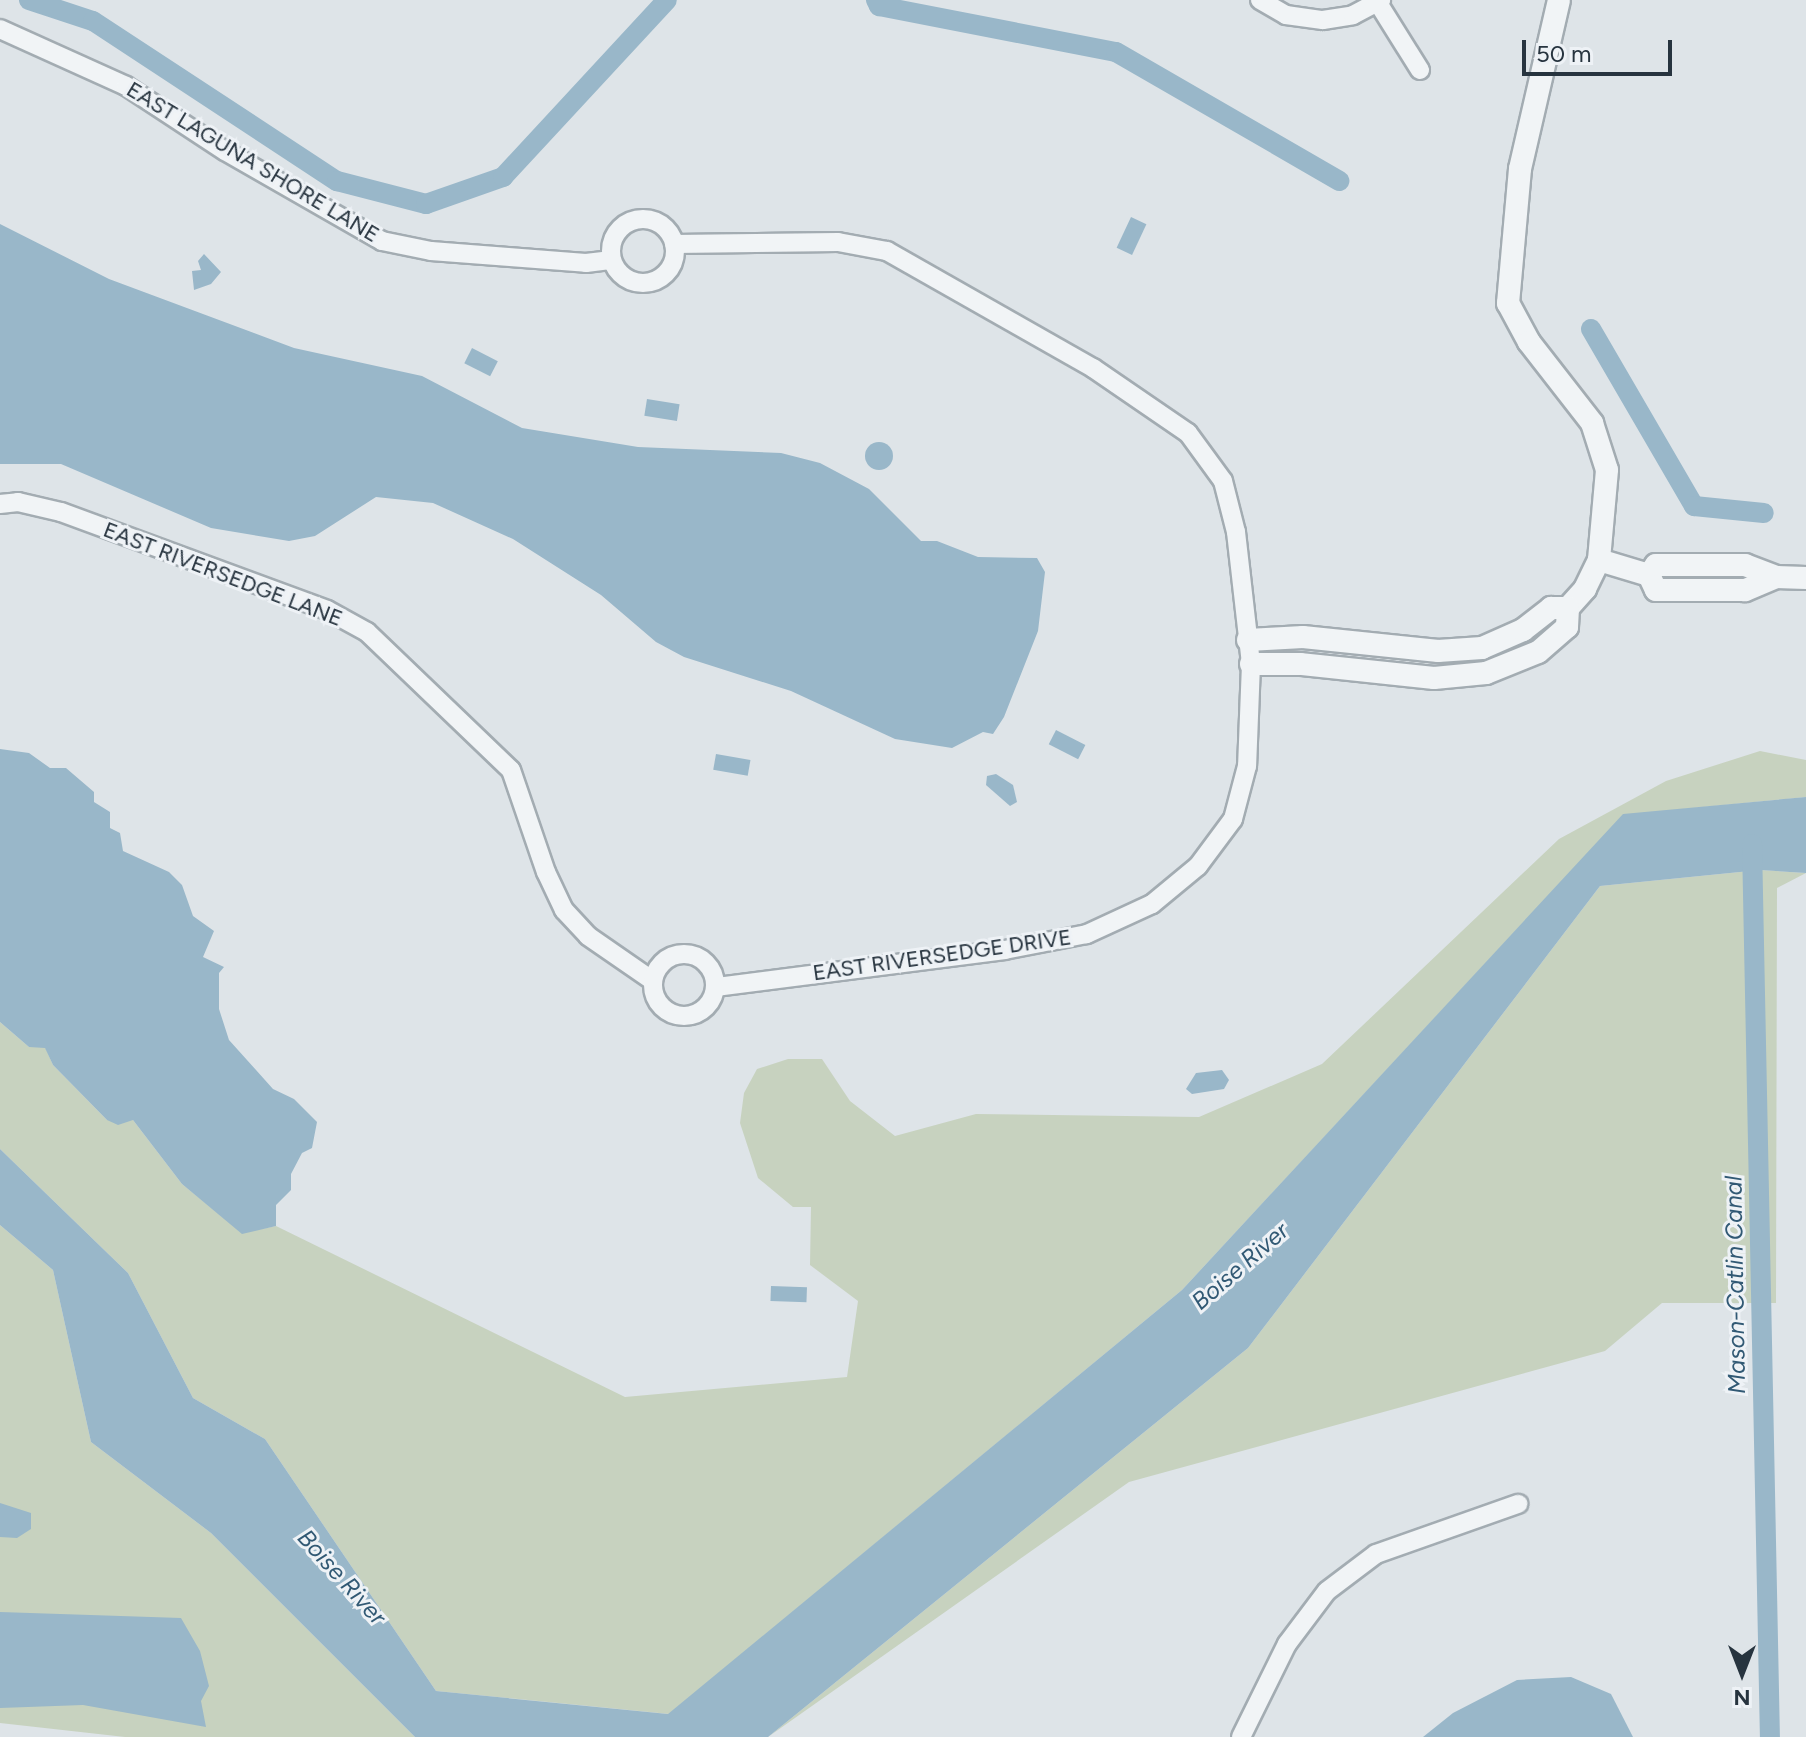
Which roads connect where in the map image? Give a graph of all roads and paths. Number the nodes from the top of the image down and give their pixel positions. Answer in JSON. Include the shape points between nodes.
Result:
{"nodes":[{"id":1,"x":1260,"y":0,"type":"edge"},
{"id":2,"x":1559,"y":0,"type":"edge"},
{"id":3,"x":1380,"y":1,"type":"edge"},
{"id":4,"x":0,"y":29,"type":"edge"},
{"id":5,"x":1420,"y":70,"type":"dead end"},
{"id":6,"x":674,"y":244,"type":"junction"},
{"id":7,"x":612,"y":260,"type":"junction"},
{"id":8,"x":0,"y":504,"type":"edge"},
{"id":9,"x":1599,"y":560,"type":"junction"},
{"id":10,"x":1806,"y":578,"type":"edge"},
{"id":11,"x":1568,"y":608,"type":"junction"},
{"id":12,"x":1248,"y":640,"type":"junction"},
{"id":13,"x":1424,"y":650,"type":"junction"},
{"id":14,"x":1251,"y":664,"type":"junction"},
{"id":15,"x":1422,"y":677,"type":"junction"},
{"id":16,"x":653,"y":981,"type":"junction"},
{"id":17,"x":715,"y":987,"type":"junction"},
{"id":18,"x":1518,"y":1504,"type":"dead end"},
{"id":19,"x":1241,"y":1737,"type":"edge"}],
"edges":[{"from":1,"to":3,"type":"street","via":[[1286,15],[1323,20],[1353,15]]},
{"from":2,"to":9,"type":"street","via":[[1520,169],[1508,303],[1529,342],[1592,423],[1607,470]]},
{"from":3,"to":5,"type":"street"},
{"from":4,"to":7,"type":"street","name":"EAST LAGUNA SHORE LANE","via":[[126,86],[225,151],[382,241],[431,251],[586,263]]},
{"from":6,"to":7,"type":"street","via":[[672,265],[656,280],[635,282]]},
{"from":6,"to":7,"type":"street","via":[[664,226],[635,220],[613,239]]},
{"from":6,"to":12,"type":"street","name":"EAST RIVERSEDGE DRIVE","via":[[838,242],[887,251],[1093,368],[1188,433],[1223,481],[1236,532]]},
{"from":8,"to":16,"type":"street","name":"EAST RIVERSEDGE LANE","via":[[18,502],[61,512],[327,610],[367,632],[511,770],[564,910],[588,936]]},
{"from":9,"to":10,"type":"street","via":[[1649,575],[1656,565],[1745,565],[1776,577]]},
{"from":9,"to":11,"type":"street"},
{"from":11,"to":13,"type":"street","via":[[1551,608],[1523,630],[1482,648]]},
{"from":11,"to":15,"type":"street","via":[[1567,627],[1538,652],[1486,673]]},
{"from":12,"to":13,"type":"street","via":[[1303,637]]},
{"from":12,"to":14,"type":"street","name":"EAST RIVERSEDGE DRIVE"},
{"from":13,"to":15,"type":"street"},
{"from":14,"to":15,"type":"street"},
{"from":14,"to":17,"type":"street","name":"EAST RIVERSEDGE DRIVE","via":[[1247,766],[1233,819],[1198,866],[1152,904],[1087,934],[1005,950]]},
{"from":16,"to":17,"type":"street","via":[[661,964],[683,954],[706,964]]},
{"from":16,"to":17,"type":"street","via":[[656,1000],[681,1016],[708,1005]]},
{"from":18,"to":19,"type":"street","via":[[1376,1554],[1327,1591],[1287,1644]]}]}
